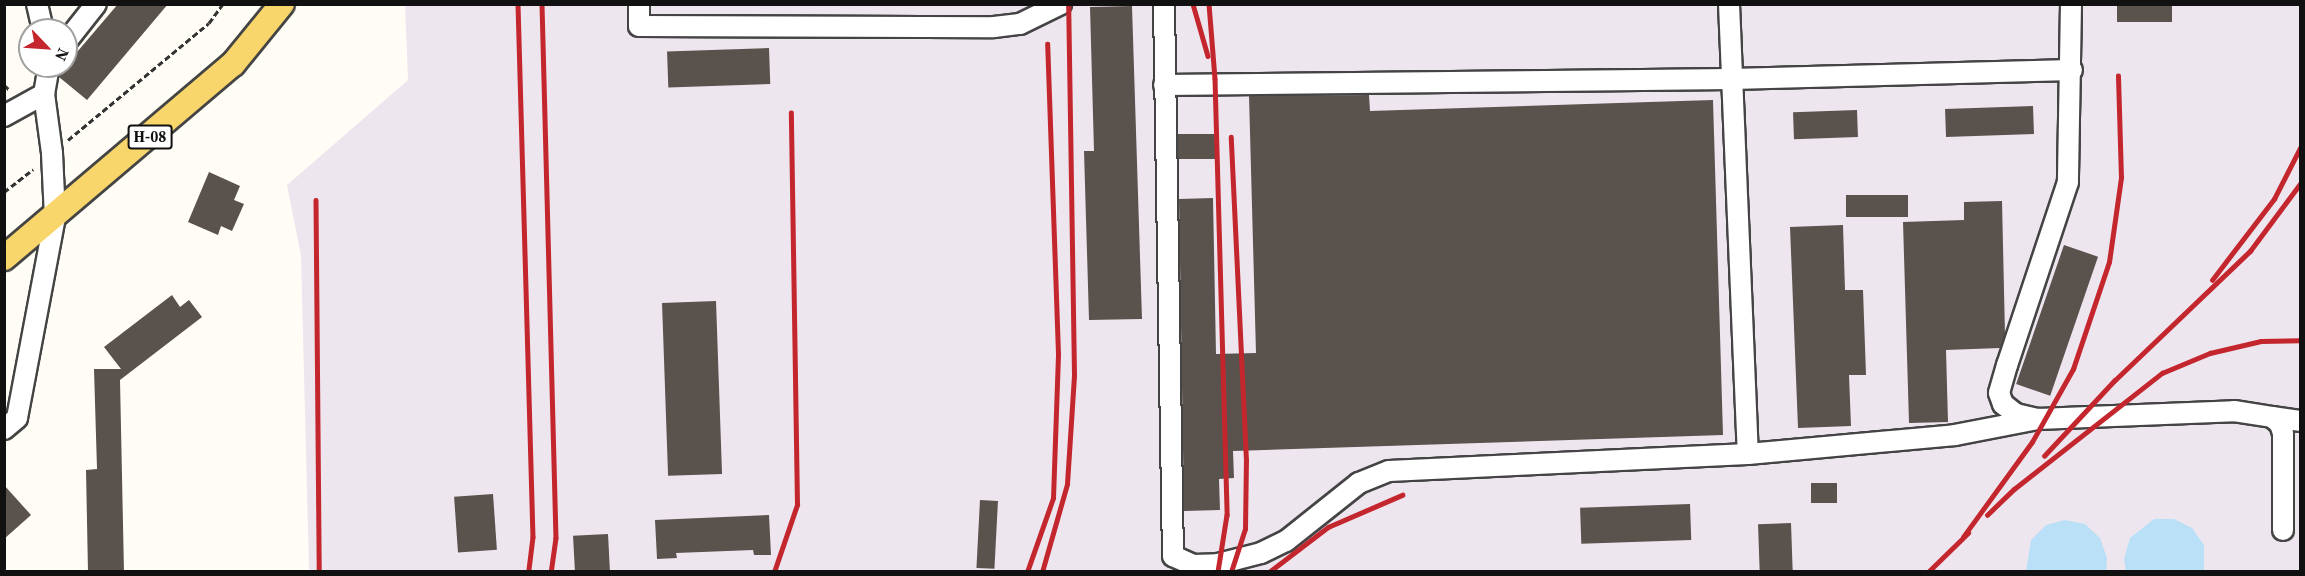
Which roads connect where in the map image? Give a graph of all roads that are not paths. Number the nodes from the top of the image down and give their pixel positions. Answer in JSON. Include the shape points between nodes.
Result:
{"nodes":[{"id":1,"x":96,"y":4,"type":"edge"},
{"id":2,"x":282,"y":4,"type":"edge"},
{"id":3,"x":639,"y":4,"type":"edge"},
{"id":4,"x":1061,"y":4,"type":"edge"},
{"id":5,"x":1164,"y":4,"type":"edge"},
{"id":6,"x":1729,"y":4,"type":"edge"},
{"id":7,"x":2071,"y":4,"type":"edge"},
{"id":8,"x":78,"y":27,"type":"edge"},
{"id":9,"x":2072,"y":70,"type":"junction"},
{"id":10,"x":47,"y":78,"type":"edge"},
{"id":11,"x":1732,"y":80,"type":"junction"},
{"id":12,"x":1164,"y":85,"type":"junction"},
{"id":13,"x":44,"y":94,"type":"junction"},
{"id":14,"x":4,"y":116,"type":"edge"},
{"id":15,"x":55,"y":217,"type":"junction"},
{"id":16,"x":4,"y":258,"type":"edge"},
{"id":17,"x":2272,"y":417,"type":"junction"},
{"id":18,"x":2038,"y":419,"type":"junction"},
{"id":19,"x":2301,"y":421,"type":"edge"},
{"id":20,"x":4,"y":429,"type":"edge"},
{"id":21,"x":1748,"y":454,"type":"junction"},
{"id":22,"x":2283,"y":530,"type":"dead end"}],
"edges":[{"from":1,"to":8,"type":"lane"},
{"from":2,"to":15,"type":"main road","number":"Н-08","via":[[233,64]]},
{"from":3,"to":4,"type":"lane","via":[[639,26],[994,27],[1020,24]]},
{"from":5,"to":12,"type":"lane"},
{"from":6,"to":11,"type":"lane"},
{"from":7,"to":9,"type":"lane"},
{"from":9,"to":11,"type":"lane"},
{"from":9,"to":18,"type":"lane","via":[[2068,182],[1999,393],[2003,404],[2016,414]]},
{"from":10,"to":13,"type":"lane"},
{"from":11,"to":12,"type":"lane"},
{"from":11,"to":21,"type":"lane"},
{"from":12,"to":21,"type":"lane","via":[[1173,556],[1193,565],[1218,564],[1261,553],[1286,541],[1359,483],[1389,471]]},
{"from":13,"to":14,"type":"lane"},
{"from":13,"to":15,"type":"lane"},
{"from":15,"to":16,"type":"main road","number":"Н-08"},
{"from":15,"to":20,"type":"lane","via":[[16,418]]},
{"from":17,"to":18,"type":"lane","via":[[2234,411]]},
{"from":17,"to":19,"type":"lane"},
{"from":17,"to":22,"type":"lane","via":[[2280,423],[2283,433]]},
{"from":18,"to":21,"type":"lane","via":[[1955,435]]}]}
